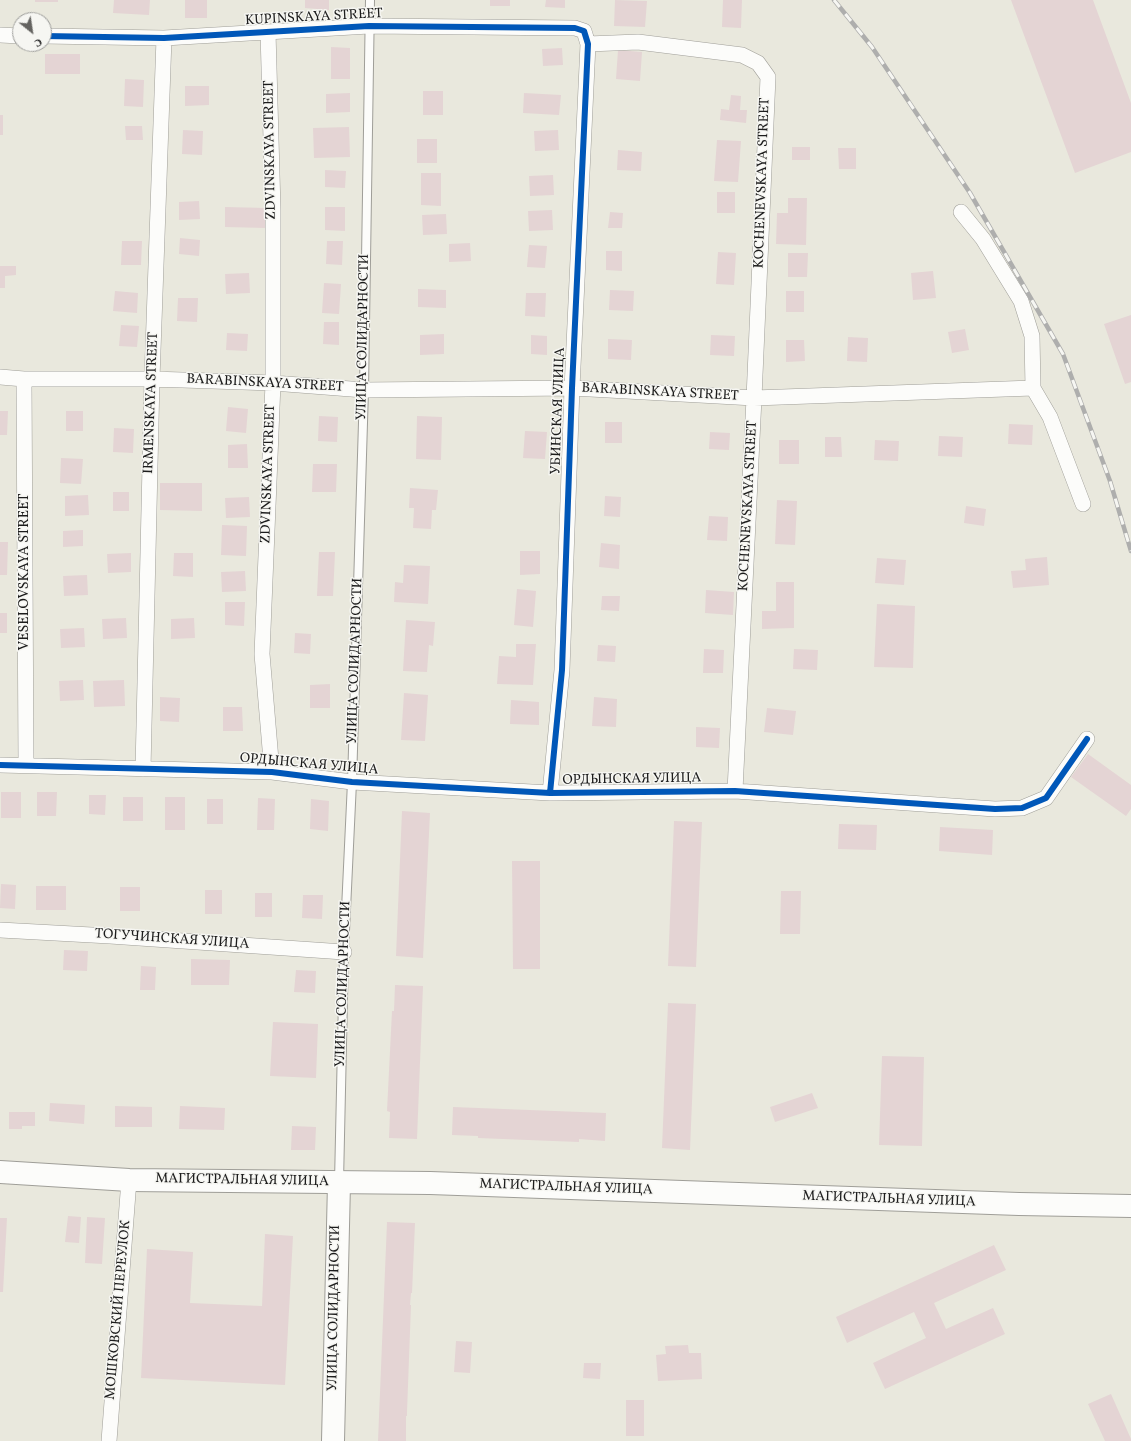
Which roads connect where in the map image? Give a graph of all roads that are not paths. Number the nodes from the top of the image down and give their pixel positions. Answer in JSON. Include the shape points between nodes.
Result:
{"nodes":[{"id":1,"x":370,"y":0,"type":"edge"},
{"id":2,"x":369,"y":26,"type":"junction"},
{"id":3,"x":268,"y":32,"type":"junction"},
{"id":4,"x":0,"y":36,"type":"edge"},
{"id":5,"x":12,"y":36,"type":"edge"},
{"id":6,"x":52,"y":36,"type":"edge"},
{"id":7,"x":164,"y":38,"type":"junction"},
{"id":8,"x":586,"y":38,"type":"junction"},
{"id":9,"x":768,"y":77,"type":"joint"},
{"id":10,"x":961,"y":212,"type":"dead end"},
{"id":11,"x":0,"y":377,"type":"edge"},
{"id":12,"x":24,"y":379,"type":"junction"},
{"id":13,"x":152,"y":379,"type":"junction"},
{"id":14,"x":273,"y":383,"type":"junction"},
{"id":15,"x":572,"y":388,"type":"junction"},
{"id":16,"x":1033,"y":388,"type":"junction"},
{"id":17,"x":364,"y":390,"type":"junction"},
{"id":18,"x":754,"y":398,"type":"junction"},
{"id":19,"x":1083,"y":504,"type":"dead end"},
{"id":20,"x":1087,"y":739,"type":"dead end"},
{"id":21,"x":0,"y":765,"type":"edge"},
{"id":22,"x":26,"y":765,"type":"junction"},
{"id":23,"x":143,"y":769,"type":"junction"},
{"id":24,"x":272,"y":772,"type":"junction"},
{"id":25,"x":352,"y":782,"type":"junction"},
{"id":26,"x":735,"y":791,"type":"junction"},
{"id":27,"x":550,"y":793,"type":"junction"},
{"id":28,"x":0,"y":930,"type":"edge"},
{"id":29,"x":344,"y":952,"type":"junction"},
{"id":30,"x":0,"y":1172,"type":"edge"},
{"id":31,"x":129,"y":1180,"type":"junction"},
{"id":32,"x":339,"y":1183,"type":"junction"},
{"id":33,"x":1131,"y":1206,"type":"edge"},
{"id":34,"x":109,"y":1441,"type":"edge"},
{"id":35,"x":332,"y":1441,"type":"edge"}],
"edges":[{"from":1,"to":2,"type":"lane","name":"УЛИЦА СОЛИДАРНОСТИ"},
{"from":2,"to":3,"type":"street","name":"KUPINSKAYA STREET"},
{"from":2,"to":8,"type":"street","name":"KUPINSKAYA STREET","via":[[575,28]]},
{"from":2,"to":17,"type":"lane","name":"УЛИЦА СОЛИДАРНОСТИ"},
{"from":3,"to":7,"type":"street","name":"KUPINSKAYA STREET"},
{"from":3,"to":14,"type":"street","name":"ZDVINSKAYA STREET","via":[[273,210]]},
{"from":4,"to":5,"type":"street"},
{"from":6,"to":7,"type":"street","name":"KUPINSKAYA STREET"},
{"from":7,"to":13,"type":"street","name":"IRMENSKAYA STREET"},
{"from":8,"to":9,"type":"street","name":"KUPINSKAYA STREET","via":[[742,55],[758,63]]},
{"from":8,"to":15,"type":"street","name":"УБИНСКАЯ УЛИЦА"},
{"from":9,"to":18,"type":"street","name":"KOCHENEVSKAYA STREET"},
{"from":10,"to":16,"type":"street","via":[[983,239],[1021,301],[1032,336]]},
{"from":11,"to":12,"type":"street","name":"BARABINSKAYA STREET"},
{"from":12,"to":13,"type":"street","name":"BARABINSKAYA STREET"},
{"from":12,"to":22,"type":"street","name":"VESELOVSKAYA STREET"},
{"from":13,"to":14,"type":"street","name":"BARABINSKAYA STREET"},
{"from":13,"to":23,"type":"street","name":"IRMENSKAYA STREET"},
{"from":14,"to":17,"type":"street","name":"BARABINSKAYA STREET"},
{"from":14,"to":24,"type":"street","name":"ZDVINSKAYA STREET","via":[[262,654]]},
{"from":15,"to":17,"type":"street","name":"BARABINSKAYA STREET"},
{"from":15,"to":18,"type":"street","name":"BARABINSKAYA STREET"},
{"from":15,"to":27,"type":"street","name":"УБИНСКАЯ УЛИЦА","via":[[562,670]]},
{"from":16,"to":18,"type":"street","name":"BARABINSKAYA STREET"},
{"from":16,"to":19,"type":"street","via":[[1050,417]]},
{"from":17,"to":25,"type":"lane","name":"УЛИЦА СОЛИДАРНОСТИ"},
{"from":18,"to":26,"type":"street","name":"KOCHENEVSKAYA STREET"},
{"from":20,"to":26,"type":"street","name":"ОРДЫНСКАЯ УЛИЦА","via":[[1046,798],[1022,808],[995,809]]},
{"from":21,"to":22,"type":"street","name":"ОРДЫНСКАЯ УЛИЦА"},
{"from":22,"to":23,"type":"street","name":"ОРДЫНСКАЯ УЛИЦА"},
{"from":23,"to":24,"type":"street","name":"ОРДЫНСКАЯ УЛИЦА"},
{"from":24,"to":25,"type":"street","name":"ОРДЫНСКАЯ УЛИЦА"},
{"from":25,"to":27,"type":"street","name":"ОРДЫНСКАЯ УЛИЦА"},
{"from":25,"to":29,"type":"lane","name":"УЛИЦА СОЛИДАРНОСТИ"},
{"from":26,"to":27,"type":"street","name":"ОРДЫНСКАЯ УЛИЦА"},
{"from":28,"to":29,"type":"street","name":"ТОГУЧИНСКАЯ УЛИЦА"},
{"from":29,"to":32,"type":"lane","name":"УЛИЦА СОЛИДАРНОСТИ"},
{"from":30,"to":31,"type":"main road","name":"МАГИСТРАЛЬНАЯ УЛИЦА"},
{"from":31,"to":32,"type":"main road","name":"МАГИСТРАЛЬНАЯ УЛИЦА"},
{"from":31,"to":34,"type":"street","name":"МОШКОВСКИЙ ПЕРЕУЛОК"},
{"from":32,"to":33,"type":"main road","name":"МАГИСТРАЛЬНАЯ УЛИЦА","via":[[430,1183]]},
{"from":32,"to":35,"type":"main road","name":"УЛИЦА СОЛИДАРНОСТИ"}]}
